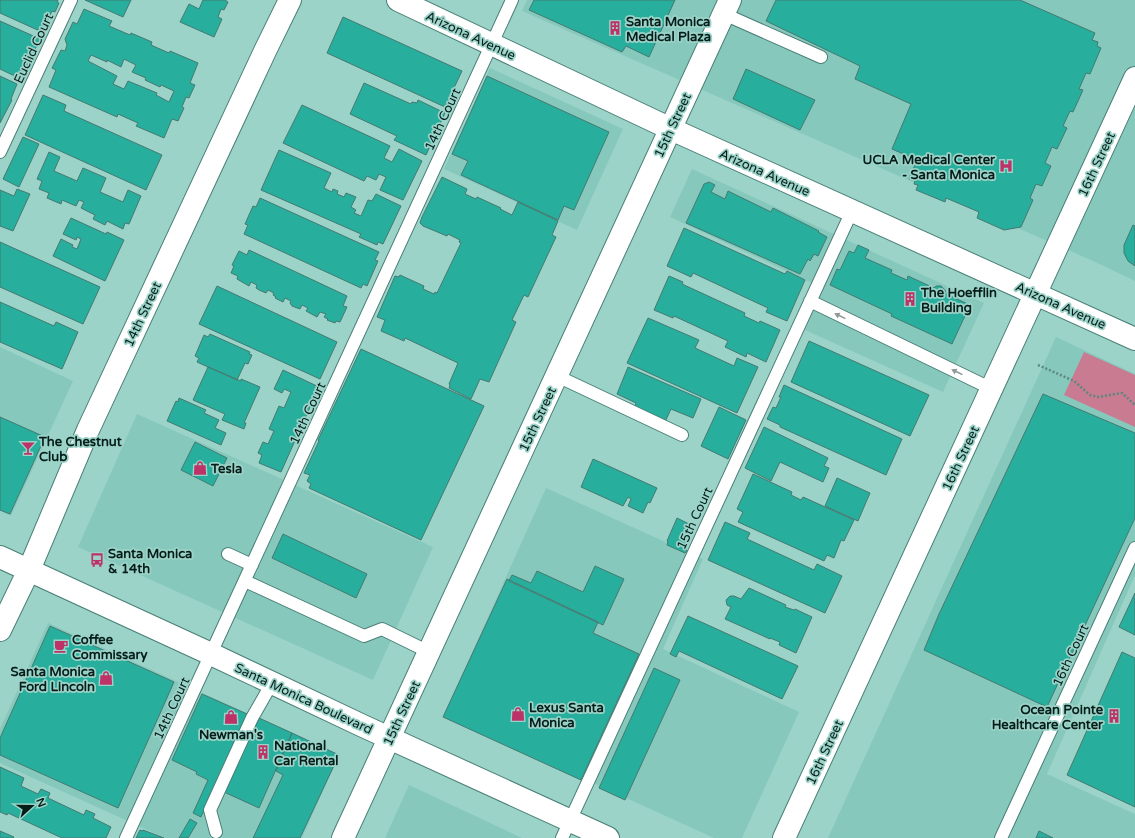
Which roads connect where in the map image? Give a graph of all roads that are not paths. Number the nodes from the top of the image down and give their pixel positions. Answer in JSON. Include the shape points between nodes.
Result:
{"nodes":[{"id":1,"x":71,"y":0,"type":"edge"},
{"id":2,"x":290,"y":0,"type":"edge"},
{"id":3,"x":398,"y":0,"type":"edge"},
{"id":4,"x":512,"y":0,"type":"edge"},
{"id":5,"x":727,"y":7,"type":"edge"},
{"id":6,"x":492,"y":45,"type":"junction"},
{"id":7,"x":821,"y":57,"type":"dead end"},
{"id":8,"x":1135,"y":78,"type":"edge"},
{"id":9,"x":670,"y":129,"type":"junction"},
{"id":10,"x":0,"y":152,"type":"edge"},
{"id":11,"x":852,"y":211,"type":"junction"},
{"id":12,"x":1036,"y":293,"type":"junction"},
{"id":13,"x":810,"y":302,"type":"junction"},
{"id":14,"x":1135,"y":338,"type":"edge"},
{"id":15,"x":557,"y":376,"type":"junction"},
{"id":16,"x":992,"y":388,"type":"junction"},
{"id":17,"x":682,"y":435,"type":"dead end"},
{"id":18,"x":1135,"y":548,"type":"edge"},
{"id":19,"x":228,"y":554,"type":"dead end"},
{"id":20,"x":0,"y":557,"type":"edge"},
{"id":21,"x":252,"y":565,"type":"junction"},
{"id":22,"x":29,"y":570,"type":"junction"},
{"id":23,"x":245,"y":581,"type":"junction"},
{"id":24,"x":0,"y":630,"type":"edge"},
{"id":25,"x":429,"y":652,"type":"junction"},
{"id":26,"x":211,"y":654,"type":"junction"},
{"id":27,"x":272,"y":683,"type":"junction"},
{"id":28,"x":389,"y":738,"type":"junction"},
{"id":29,"x":566,"y":829,"type":"edge"},
{"id":30,"x":216,"y":832,"type":"dead end"},
{"id":31,"x":126,"y":838,"type":"edge"},
{"id":32,"x":343,"y":838,"type":"edge"},
{"id":33,"x":608,"y":838,"type":"edge"},
{"id":34,"x":784,"y":838,"type":"edge"},
{"id":35,"x":1001,"y":838,"type":"edge"}],
"edges":[{"from":1,"to":10,"type":"lane","name":"Euclid Court"},
{"from":2,"to":22,"type":"street","name":"14th Street","via":[[88,430]]},
{"from":3,"to":6,"type":"street","name":"Arizona Avenue"},
{"from":4,"to":6,"type":"lane","name":"14th Court"},
{"from":5,"to":7,"type":"lane"},
{"from":5,"to":9,"type":"street","name":"15th Street"},
{"from":6,"to":9,"type":"street","name":"Arizona Avenue"},
{"from":6,"to":21,"type":"lane","name":"14th Court"},
{"from":8,"to":12,"type":"street","name":"16th Street"},
{"from":9,"to":11,"type":"street","name":"Arizona Avenue"},
{"from":9,"to":15,"type":"street","name":"15th Street"},
{"from":11,"to":12,"type":"street","name":"Arizona Avenue"},
{"from":11,"to":13,"type":"lane","name":"15th Court"},
{"from":12,"to":14,"type":"street","name":"Arizona Avenue"},
{"from":12,"to":16,"type":"street","name":"16th Street"},
{"from":16,"to":13,"type":"lane","one_way":true},
{"from":13,"to":29,"type":"lane","name":"15th Court"},
{"from":15,"to":17,"type":"lane"},
{"from":15,"to":25,"type":"street","name":"15th Street"},
{"from":16,"to":34,"type":"street","name":"16th Street"},
{"from":18,"to":35,"type":"lane","name":"16th Court"},
{"from":19,"to":21,"type":"lane"},
{"from":20,"to":22,"type":"street","name":"Santa Monica Boulevard"},
{"from":21,"to":23,"type":"lane","name":"14th Court"},
{"from":22,"to":24,"type":"street","name":"14th Street"},
{"from":22,"to":26,"type":"street","name":"Santa Monica Boulevard"},
{"from":23,"to":25,"type":"lane","via":[[364,636],[382,629]]},
{"from":23,"to":26,"type":"lane","name":"14th Court"},
{"from":25,"to":28,"type":"street","name":"15th Street"},
{"from":26,"to":27,"type":"street","name":"Santa Monica Boulevard"},
{"from":26,"to":31,"type":"lane","name":"14th Court"},
{"from":27,"to":28,"type":"street","name":"Santa Monica Boulevard"},
{"from":27,"to":30,"type":"lane","via":[[252,718],[210,810]]},
{"from":28,"to":29,"type":"street","name":"Santa Monica Boulevard"},
{"from":28,"to":32,"type":"street","name":"15th Street"},
{"from":29,"to":33,"type":"street","name":"Santa Monica Boulevard"}]}
